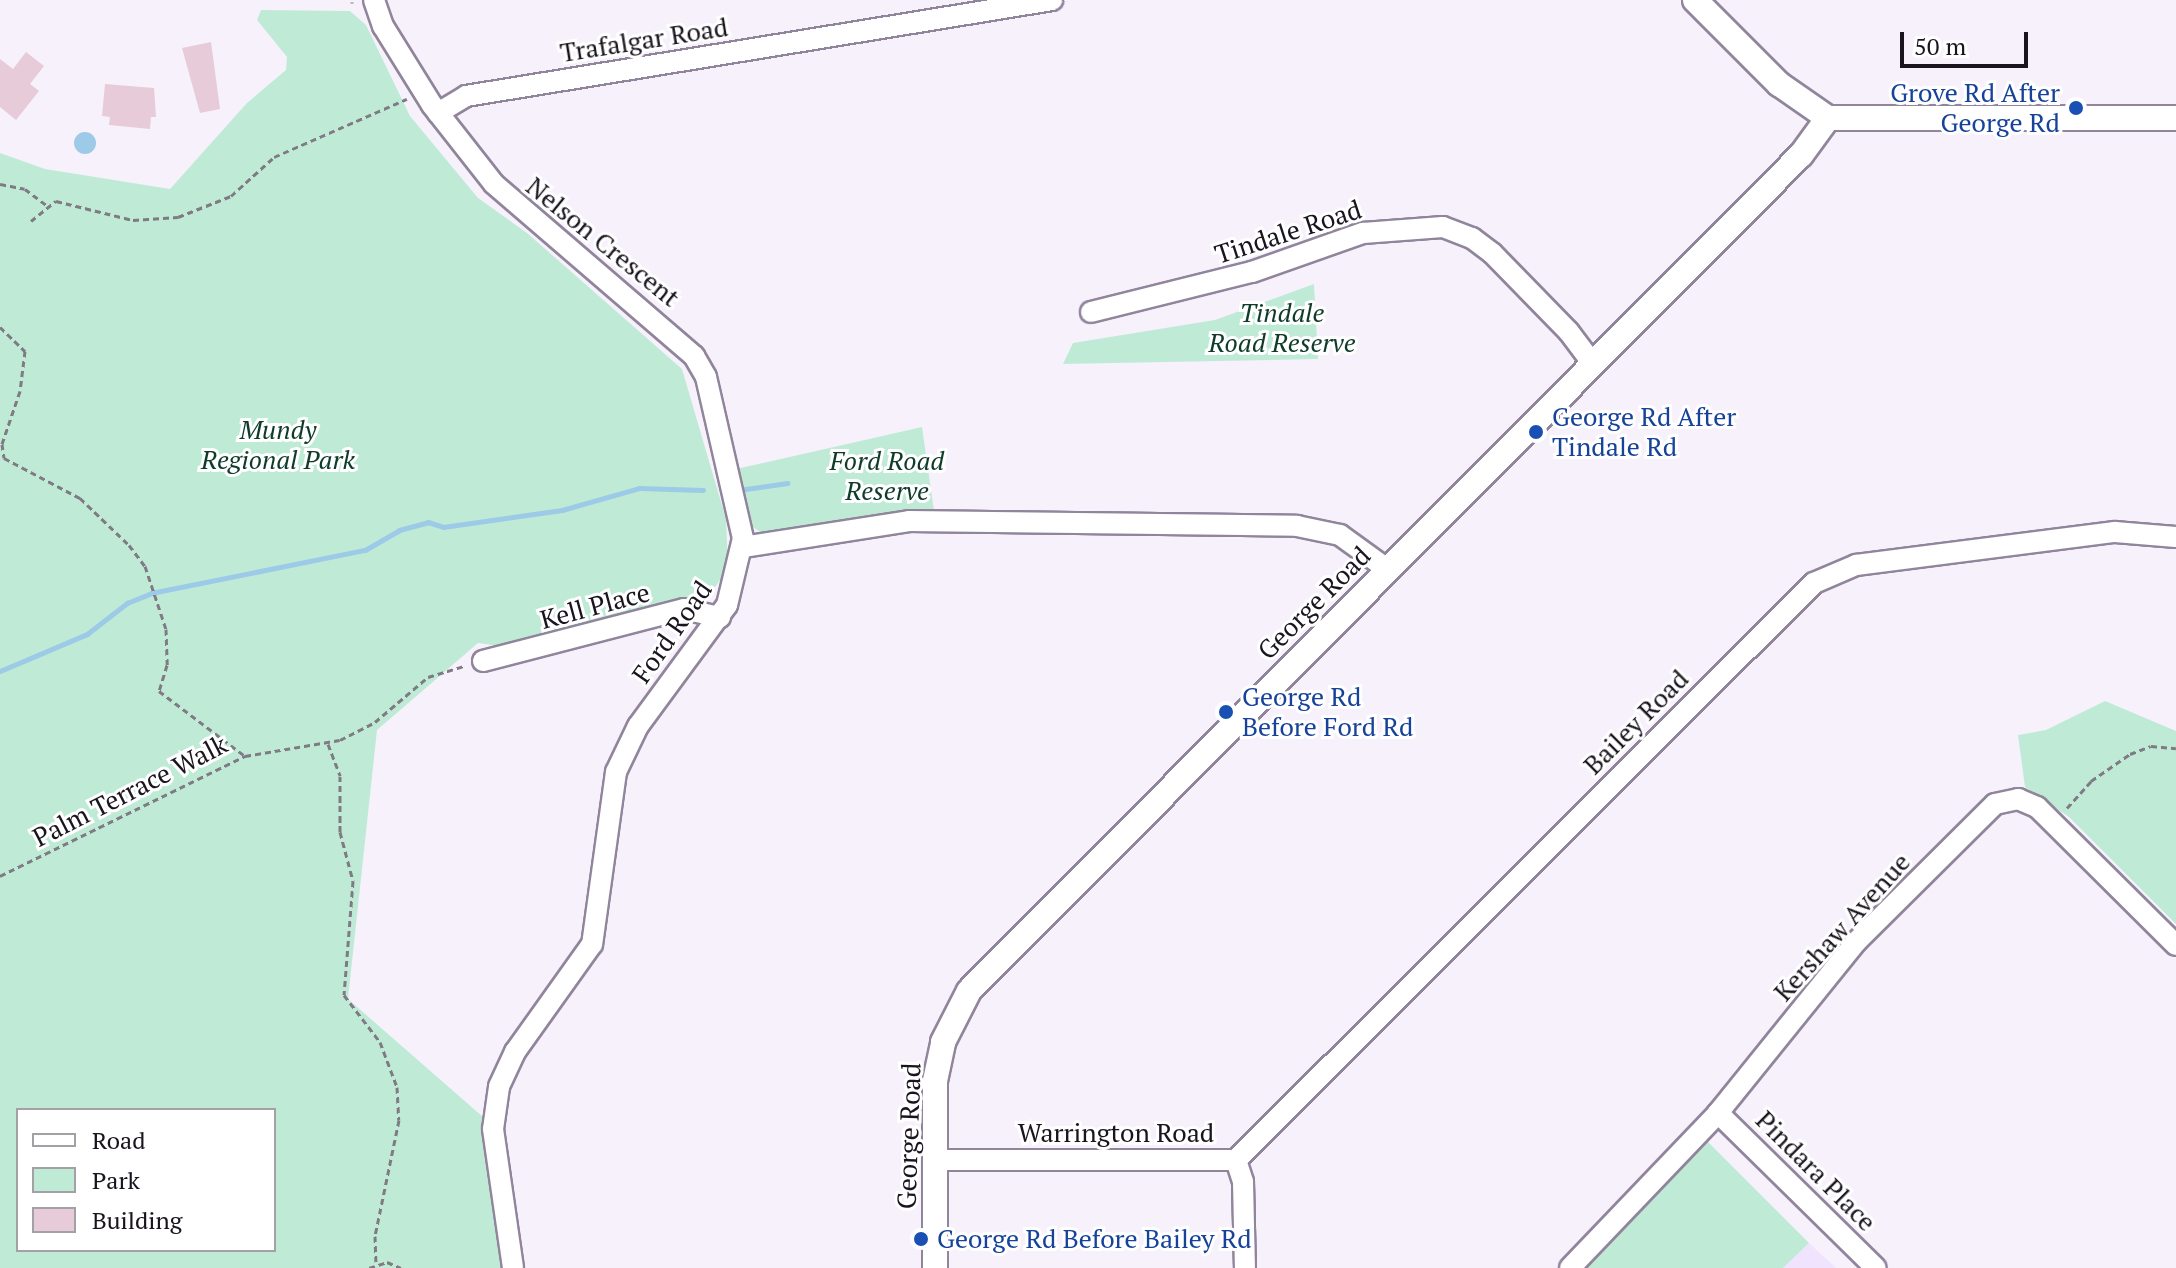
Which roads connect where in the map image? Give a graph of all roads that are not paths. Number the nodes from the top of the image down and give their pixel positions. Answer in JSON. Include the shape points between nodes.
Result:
{"nodes":[{"id":1,"x":374,"y":0,"type":"edge"},
{"id":2,"x":1052,"y":0,"type":"edge"},
{"id":3,"x":1695,"y":0,"type":"edge"},
{"id":4,"x":438,"y":113,"type":"junction"},
{"id":5,"x":1828,"y":118,"type":"junction"},
{"id":6,"x":2176,"y":118,"type":"edge"},
{"id":7,"x":1091,"y":312,"type":"dead end"},
{"id":8,"x":1592,"y":363,"type":"junction"},
{"id":9,"x":2176,"y":537,"type":"edge"},
{"id":10,"x":743,"y":547,"type":"junction"},
{"id":11,"x":1387,"y":569,"type":"junction"},
{"id":12,"x":720,"y":617,"type":"junction"},
{"id":13,"x":483,"y":661,"type":"road end"},
{"id":14,"x":2176,"y":945,"type":"edge"},
{"id":15,"x":1718,"y":1113,"type":"junction"},
{"id":16,"x":934,"y":1160,"type":"junction"},
{"id":17,"x":1236,"y":1160,"type":"junction"},
{"id":18,"x":513,"y":1268,"type":"edge"},
{"id":19,"x":935,"y":1268,"type":"edge"},
{"id":20,"x":1245,"y":1268,"type":"edge"},
{"id":21,"x":1570,"y":1268,"type":"edge"},
{"id":22,"x":1876,"y":1268,"type":"edge"}],
"edges":[{"from":1,"to":4,"type":"street","name":"Nelson Crescent","via":[[383,26]]},
{"from":2,"to":4,"type":"street","name":"Trafalgar Road","via":[[474,94]]},
{"from":3,"to":5,"type":"street","via":[[1779,84]]},
{"from":4,"to":10,"type":"street","name":"Nelson Crescent","via":[[511,201],[675,334],[694,356],[710,392]]},
{"from":5,"to":6,"type":"street"},
{"from":5,"to":8,"type":"street","name":"George Road","via":[[1801,155]]},
{"from":7,"to":8,"type":"street","name":"Tindale Road","via":[[1252,272],[1363,233],[1443,227],[1492,253]]},
{"from":8,"to":11,"type":"street","name":"George Road"},
{"from":9,"to":17,"type":"street","name":"Bailey Road","via":[[2115,532],[1856,565],[1824,576]]},
{"from":10,"to":11,"type":"street","via":[[909,521],[1297,526],[1340,535]]},
{"from":10,"to":12,"type":"street","name":"Ford Road","via":[[734,591]]},
{"from":11,"to":16,"type":"street","name":"George Road","via":[[969,991],[938,1061]]},
{"from":12,"to":13,"type":"street","name":"Kell Place","via":[[684,609]]},
{"from":12,"to":18,"type":"street","name":"Ford Road","via":[[625,750],[609,797],[592,944],[515,1052],[499,1087],[493,1129]]},
{"from":14,"to":15,"type":"street","name":"Kershaw Avenue","via":[[2037,807],[2005,799],[1987,810],[1856,942]]},
{"from":15,"to":21,"type":"street","name":"Kershaw Avenue"},
{"from":15,"to":22,"type":"street","name":"Pindara Place"},
{"from":16,"to":17,"type":"street","name":"Warrington Road"},
{"from":16,"to":19,"type":"street","name":"George Road"},
{"from":17,"to":20,"type":"street","name":"Warrington Road","via":[[1243,1182]]}]}
